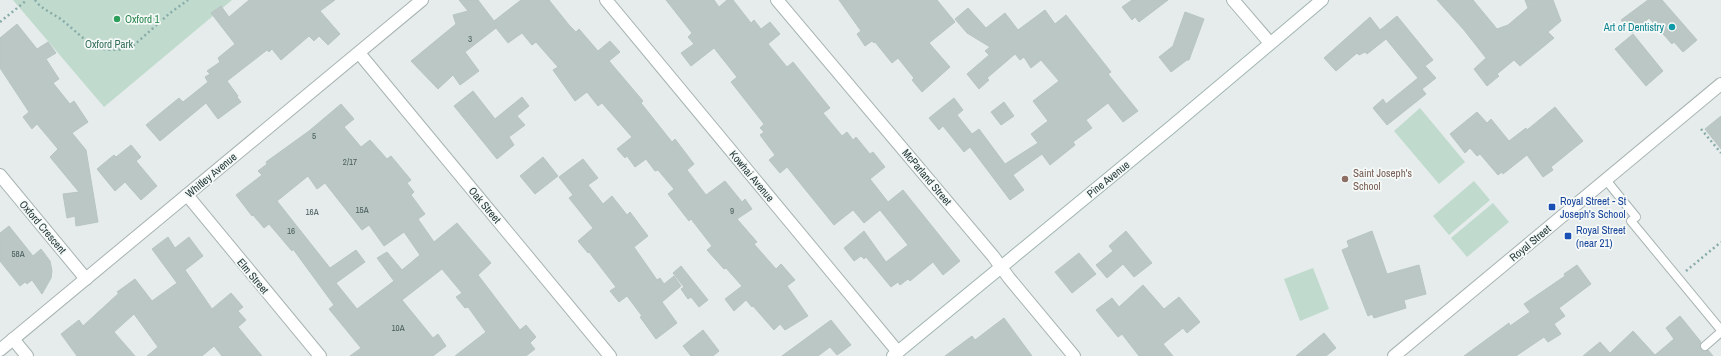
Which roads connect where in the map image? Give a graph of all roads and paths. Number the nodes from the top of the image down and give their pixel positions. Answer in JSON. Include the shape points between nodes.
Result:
{"nodes":[{"id":1,"x":27,"y":0,"type":"edge"},
{"id":2,"x":35,"y":0,"type":"edge"},
{"id":3,"x":188,"y":0,"type":"edge"},
{"id":4,"x":422,"y":0,"type":"edge"},
{"id":5,"x":606,"y":0,"type":"edge"},
{"id":6,"x":778,"y":0,"type":"edge"},
{"id":7,"x":1233,"y":0,"type":"edge"},
{"id":8,"x":1322,"y":0,"type":"edge"},
{"id":9,"x":0,"y":22,"type":"edge"},
{"id":10,"x":1270,"y":43,"type":"junction"},
{"id":11,"x":359,"y":53,"type":"junction"},
{"id":12,"x":1721,"y":84,"type":"edge"},
{"id":13,"x":1701,"y":129,"type":"dead end"},
{"id":14,"x":1721,"y":153,"type":"edge"},
{"id":15,"x":0,"y":176,"type":"edge"},
{"id":16,"x":1606,"y":180,"type":"junction"},
{"id":17,"x":186,"y":195,"type":"junction"},
{"id":18,"x":1721,"y":242,"type":"edge"},
{"id":19,"x":1001,"y":267,"type":"junction"},
{"id":20,"x":1677,"y":278,"type":"junction"},
{"id":21,"x":86,"y":279,"type":"junction"},
{"id":22,"x":1721,"y":331,"type":"edge"},
{"id":23,"x":13,"y":339,"type":"junction"},
{"id":24,"x":1705,"y":346,"type":"dead end"},
{"id":25,"x":0,"y":350,"type":"edge"},
{"id":26,"x":895,"y":354,"type":"edge"},
{"id":27,"x":28,"y":356,"type":"edge"},
{"id":28,"x":320,"y":356,"type":"edge"},
{"id":29,"x":610,"y":356,"type":"edge"},
{"id":30,"x":1074,"y":356,"type":"edge"},
{"id":31,"x":1394,"y":356,"type":"edge"}],
"edges":[{"from":1,"to":9,"type":"path"},
{"from":2,"to":3,"type":"path","via":[[63,20],[88,43],[110,50],[133,46]]},
{"from":4,"to":11,"type":"street","name":"Whitley Avenue"},
{"from":5,"to":26,"type":"street","name":"Kowhai Avenue"},
{"from":6,"to":19,"type":"street","name":"McParland Street"},
{"from":7,"to":10,"type":"street"},
{"from":8,"to":10,"type":"street","name":"Pine Avenue"},
{"from":10,"to":19,"type":"street","name":"Pine Avenue"},
{"from":11,"to":17,"type":"street","name":"Whitley Avenue"},
{"from":11,"to":29,"type":"street","name":"Oak Street"},
{"from":12,"to":16,"type":"street","name":"Royal Street"},
{"from":13,"to":14,"type":"path"},
{"from":15,"to":21,"type":"street","name":"Oxford Crescent"},
{"from":16,"to":20,"type":"lane","via":[[1636,217],[1631,221]]},
{"from":16,"to":31,"type":"street","name":"Royal Street"},
{"from":17,"to":21,"type":"street","name":"Whitley Avenue"},
{"from":17,"to":28,"type":"street","name":"Elm Street"},
{"from":18,"to":20,"type":"path"},
{"from":19,"to":26,"type":"street","name":"Pine Avenue"},
{"from":19,"to":30,"type":"street","name":"McParland Street"},
{"from":20,"to":22,"type":"lane"},
{"from":21,"to":23,"type":"street","name":"Whitley Avenue"},
{"from":22,"to":24,"type":"lane"},
{"from":23,"to":25,"type":"street","name":"Whitley Avenue"},
{"from":23,"to":27,"type":"street"}]}
